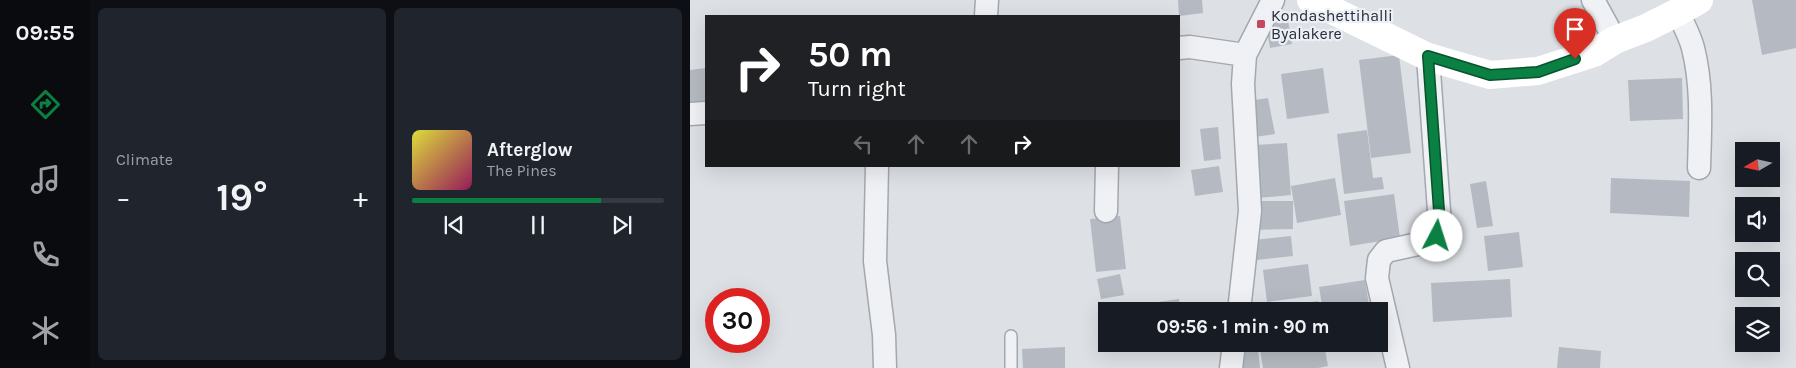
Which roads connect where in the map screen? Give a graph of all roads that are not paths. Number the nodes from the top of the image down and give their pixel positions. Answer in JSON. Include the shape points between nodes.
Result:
{"nodes":[{"id":1,"x":987,"y":0,"type":"edge"},
{"id":2,"x":1273,"y":0,"type":"edge"},
{"id":3,"x":1311,"y":0,"type":"edge"},
{"id":4,"x":1593,"y":0,"type":"edge"},
{"id":5,"x":1688,"y":6,"type":"edge"},
{"id":6,"x":986,"y":15,"type":"edge"},
{"id":7,"x":1616,"y":40,"type":"junction"},
{"id":8,"x":1180,"y":48,"type":"edge"},
{"id":9,"x":1245,"y":55,"type":"junction"},
{"id":10,"x":1428,"y":56,"type":"junction"},
{"id":11,"x":705,"y":113,"type":"edge"},
{"id":12,"x":690,"y":114,"type":"edge"},
{"id":13,"x":877,"y":167,"type":"edge"},
{"id":14,"x":1106,"y":167,"type":"edge"},
{"id":15,"x":1699,"y":168,"type":"dead end"},
{"id":16,"x":1106,"y":211,"type":"dead end"},
{"id":17,"x":1240,"y":302,"type":"edge"},
{"id":18,"x":1011,"y":336,"type":"dead end"},
{"id":19,"x":1233,"y":352,"type":"edge"},
{"id":20,"x":885,"y":368,"type":"edge"},
{"id":21,"x":1011,"y":368,"type":"edge"},
{"id":22,"x":1231,"y":368,"type":"edge"},
{"id":23,"x":1398,"y":368,"type":"edge"}],
"edges":[{"from":1,"to":6,"type":"street"},
{"from":2,"to":9,"type":"street"},
{"from":3,"to":10,"type":"street"},
{"from":4,"to":7,"type":"street"},
{"from":5,"to":7,"type":"street"},
{"from":5,"to":15,"type":"street","via":[[1699,86]]},
{"from":7,"to":10,"type":"street","via":[[1594,53],[1538,72],[1490,75]]},
{"from":8,"to":9,"type":"street"},
{"from":9,"to":17,"type":"street","via":[[1243,84],[1250,211]]},
{"from":10,"to":23,"type":"street","via":[[1440,225],[1437,236],[1427,242],[1386,251],[1379,260],[1377,278]]},
{"from":11,"to":12,"type":"street"},
{"from":13,"to":20,"type":"street","via":[[875,261]]},
{"from":14,"to":16,"type":"street"},
{"from":18,"to":21,"type":"lane"},
{"from":19,"to":22,"type":"street"}]}
